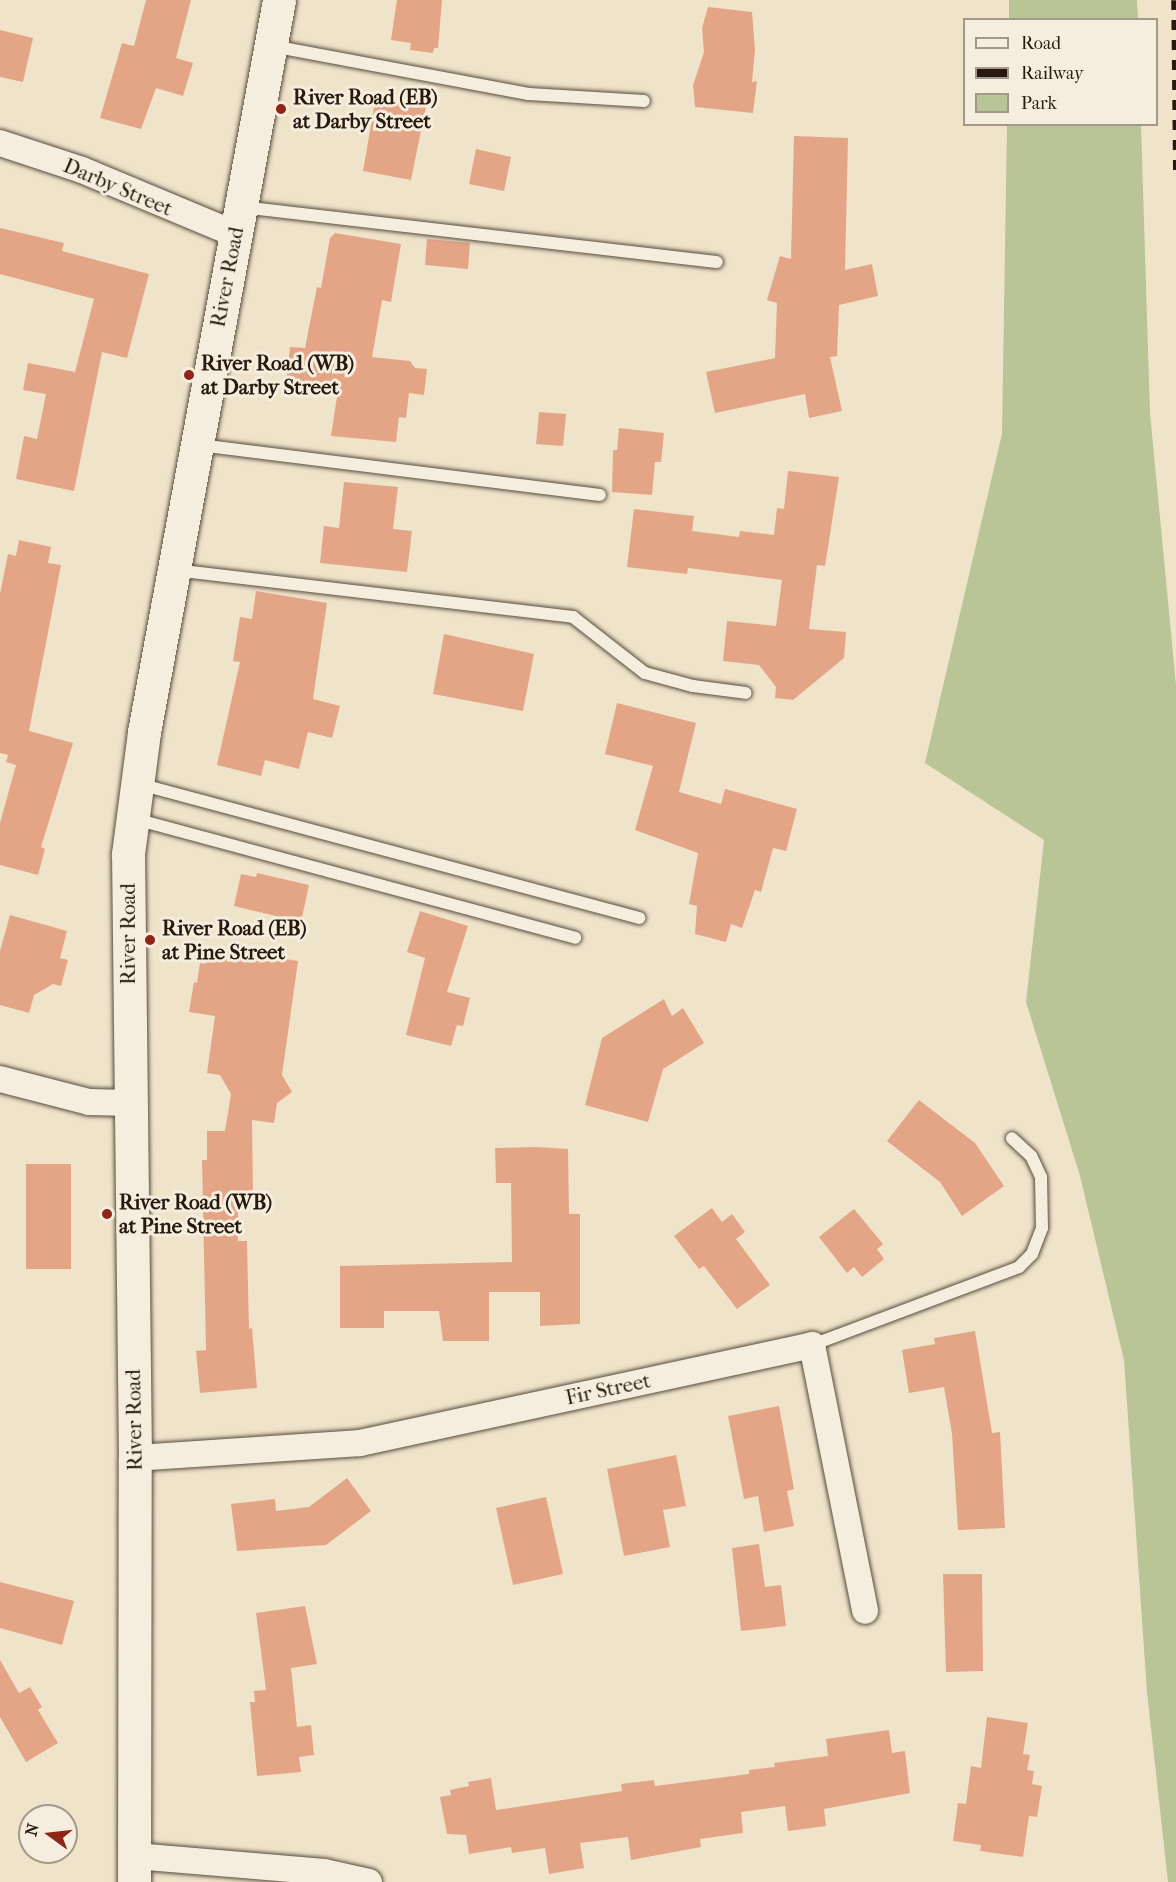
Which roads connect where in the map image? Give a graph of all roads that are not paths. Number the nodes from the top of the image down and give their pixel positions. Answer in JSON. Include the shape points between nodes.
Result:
{"nodes":[{"id":1,"x":279,"y":0,"type":"edge"},
{"id":2,"x":271,"y":46,"type":"junction"},
{"id":3,"x":644,"y":101,"type":"dead end"},
{"id":4,"x":0,"y":143,"type":"edge"},
{"id":5,"x":237,"y":220,"type":"junction"},
{"id":6,"x":717,"y":262,"type":"dead end"},
{"id":7,"x":196,"y":445,"type":"junction"},
{"id":8,"x":600,"y":495,"type":"dead end"},
{"id":9,"x":173,"y":570,"type":"junction"},
{"id":10,"x":746,"y":693,"type":"dead end"},
{"id":11,"x":136,"y":783,"type":"junction"},
{"id":12,"x":131,"y":818,"type":"junction"},
{"id":13,"x":639,"y":918,"type":"dead end"},
{"id":14,"x":575,"y":938,"type":"dead end"},
{"id":15,"x":0,"y":1079,"type":"edge"},
{"id":16,"x":129,"y":1103,"type":"junction"},
{"id":17,"x":1012,"y":1138,"type":"dead end"},
{"id":18,"x":812,"y":1345,"type":"junction"},
{"id":19,"x":135,"y":1458,"type":"junction"},
{"id":20,"x":865,"y":1611,"type":"dead end"},
{"id":21,"x":135,"y":1869,"type":"edge"},
{"id":22,"x":369,"y":1882,"type":"edge"}],
"edges":[{"from":1,"to":2,"type":"street","name":"River Road"},
{"from":2,"to":3,"type":"lane","via":[[529,94]]},
{"from":2,"to":5,"type":"street","name":"River Road"},
{"from":4,"to":5,"type":"street","name":"Darby Street"},
{"from":5,"to":6,"type":"lane"},
{"from":5,"to":7,"type":"street","name":"River Road"},
{"from":7,"to":8,"type":"lane"},
{"from":7,"to":9,"type":"street","name":"River Road"},
{"from":9,"to":10,"type":"lane","via":[[573,617],[645,673],[693,686]]},
{"from":9,"to":11,"type":"street","name":"River Road"},
{"from":11,"to":12,"type":"street","name":"River Road"},
{"from":11,"to":13,"type":"lane"},
{"from":12,"to":14,"type":"lane"},
{"from":12,"to":16,"type":"street","name":"River Road"},
{"from":15,"to":16,"type":"street","via":[[90,1102]]},
{"from":16,"to":19,"type":"street","name":"River Road"},
{"from":17,"to":18,"type":"lane","via":[[1031,1156],[1041,1177],[1042,1228],[1032,1254],[1019,1266]]},
{"from":18,"to":19,"type":"street","name":"Fir Street","via":[[360,1443]]},
{"from":18,"to":20,"type":"street"},
{"from":19,"to":21,"type":"street","name":"River Road"},
{"from":21,"to":22,"type":"street","via":[[324,1872]]}]}
